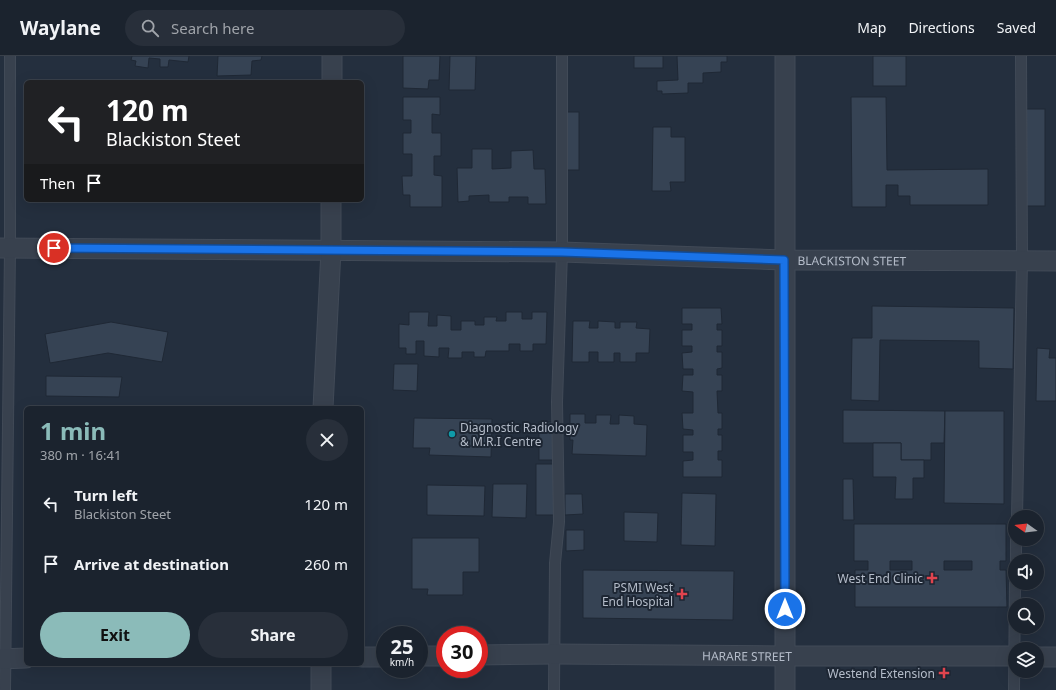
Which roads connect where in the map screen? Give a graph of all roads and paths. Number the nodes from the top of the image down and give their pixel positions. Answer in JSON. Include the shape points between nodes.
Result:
{"nodes":[{"id":1,"x":10,"y":56,"type":"edge"},
{"id":2,"x":332,"y":56,"type":"edge"},
{"id":3,"x":562,"y":56,"type":"edge"},
{"id":4,"x":785,"y":56,"type":"edge"},
{"id":5,"x":1022,"y":56,"type":"edge"},
{"id":6,"x":332,"y":80,"type":"edge"},
{"id":7,"x":331,"y":202,"type":"edge"},
{"id":8,"x":5,"y":248,"type":"edge"},
{"id":9,"x":331,"y":250,"type":"junction"},
{"id":10,"x":562,"y":252,"type":"junction"},
{"id":11,"x":784,"y":260,"type":"junction"},
{"id":12,"x":1056,"y":261,"type":"edge"},
{"id":13,"x":1022,"y":262,"type":"junction"},
{"id":14,"x":323,"y":406,"type":"edge"},
{"id":15,"x":1017,"y":510,"type":"edge"},
{"id":16,"x":1015,"y":590,"type":"edge"},
{"id":17,"x":1014,"y":642,"type":"edge"},
{"id":18,"x":555,"y":654,"type":"junction"},
{"id":19,"x":488,"y":655,"type":"edge"},
{"id":20,"x":785,"y":656,"type":"junction"},
{"id":21,"x":1008,"y":656,"type":"edge"},
{"id":22,"x":364,"y":657,"type":"edge"},
{"id":23,"x":376,"y":657,"type":"edge"},
{"id":24,"x":1044,"y":657,"type":"edge"},
{"id":25,"x":1056,"y":657,"type":"edge"},
{"id":26,"x":24,"y":658,"type":"edge"},
{"id":27,"x":3,"y":659,"type":"edge"},
{"id":28,"x":321,"y":666,"type":"edge"},
{"id":29,"x":1014,"y":678,"type":"edge"},
{"id":30,"x":5,"y":690,"type":"edge"},
{"id":31,"x":321,"y":690,"type":"edge"},
{"id":32,"x":554,"y":690,"type":"edge"},
{"id":33,"x":785,"y":690,"type":"edge"},
{"id":34,"x":1014,"y":690,"type":"edge"}],
"edges":[{"from":1,"to":8,"type":"lane"},
{"from":2,"to":6,"type":"street"},
{"from":3,"to":10,"type":"lane"},
{"from":4,"to":11,"type":"street"},
{"from":5,"to":13,"type":"lane"},
{"from":7,"to":9,"type":"street"},
{"from":8,"to":9,"type":"street","name":"BLACKISTON STEET"},
{"from":8,"to":27,"type":"lane"},
{"from":9,"to":10,"type":"street","name":"BLACKISTON STEET"},
{"from":9,"to":14,"type":"street"},
{"from":10,"to":11,"type":"street","name":"BLACKISTON STEET"},
{"from":10,"to":18,"type":"lane","via":[[557,402]]},
{"from":11,"to":13,"type":"street","name":"BLACKISTON STEET"},
{"from":11,"to":20,"type":"street"},
{"from":12,"to":13,"type":"street","name":"BLACKISTON STEET"},
{"from":13,"to":15,"type":"lane"},
{"from":16,"to":17,"type":"lane"},
{"from":18,"to":19,"type":"street","name":"HARARE STREET"},
{"from":18,"to":20,"type":"street","name":"HARARE STREET"},
{"from":18,"to":32,"type":"lane"},
{"from":20,"to":21,"type":"street","name":"HARARE STREET"},
{"from":20,"to":33,"type":"street"},
{"from":22,"to":23,"type":"street"},
{"from":24,"to":25,"type":"street"},
{"from":26,"to":27,"type":"street"},
{"from":27,"to":30,"type":"lane"},
{"from":28,"to":31,"type":"street"},
{"from":29,"to":34,"type":"lane"}]}
